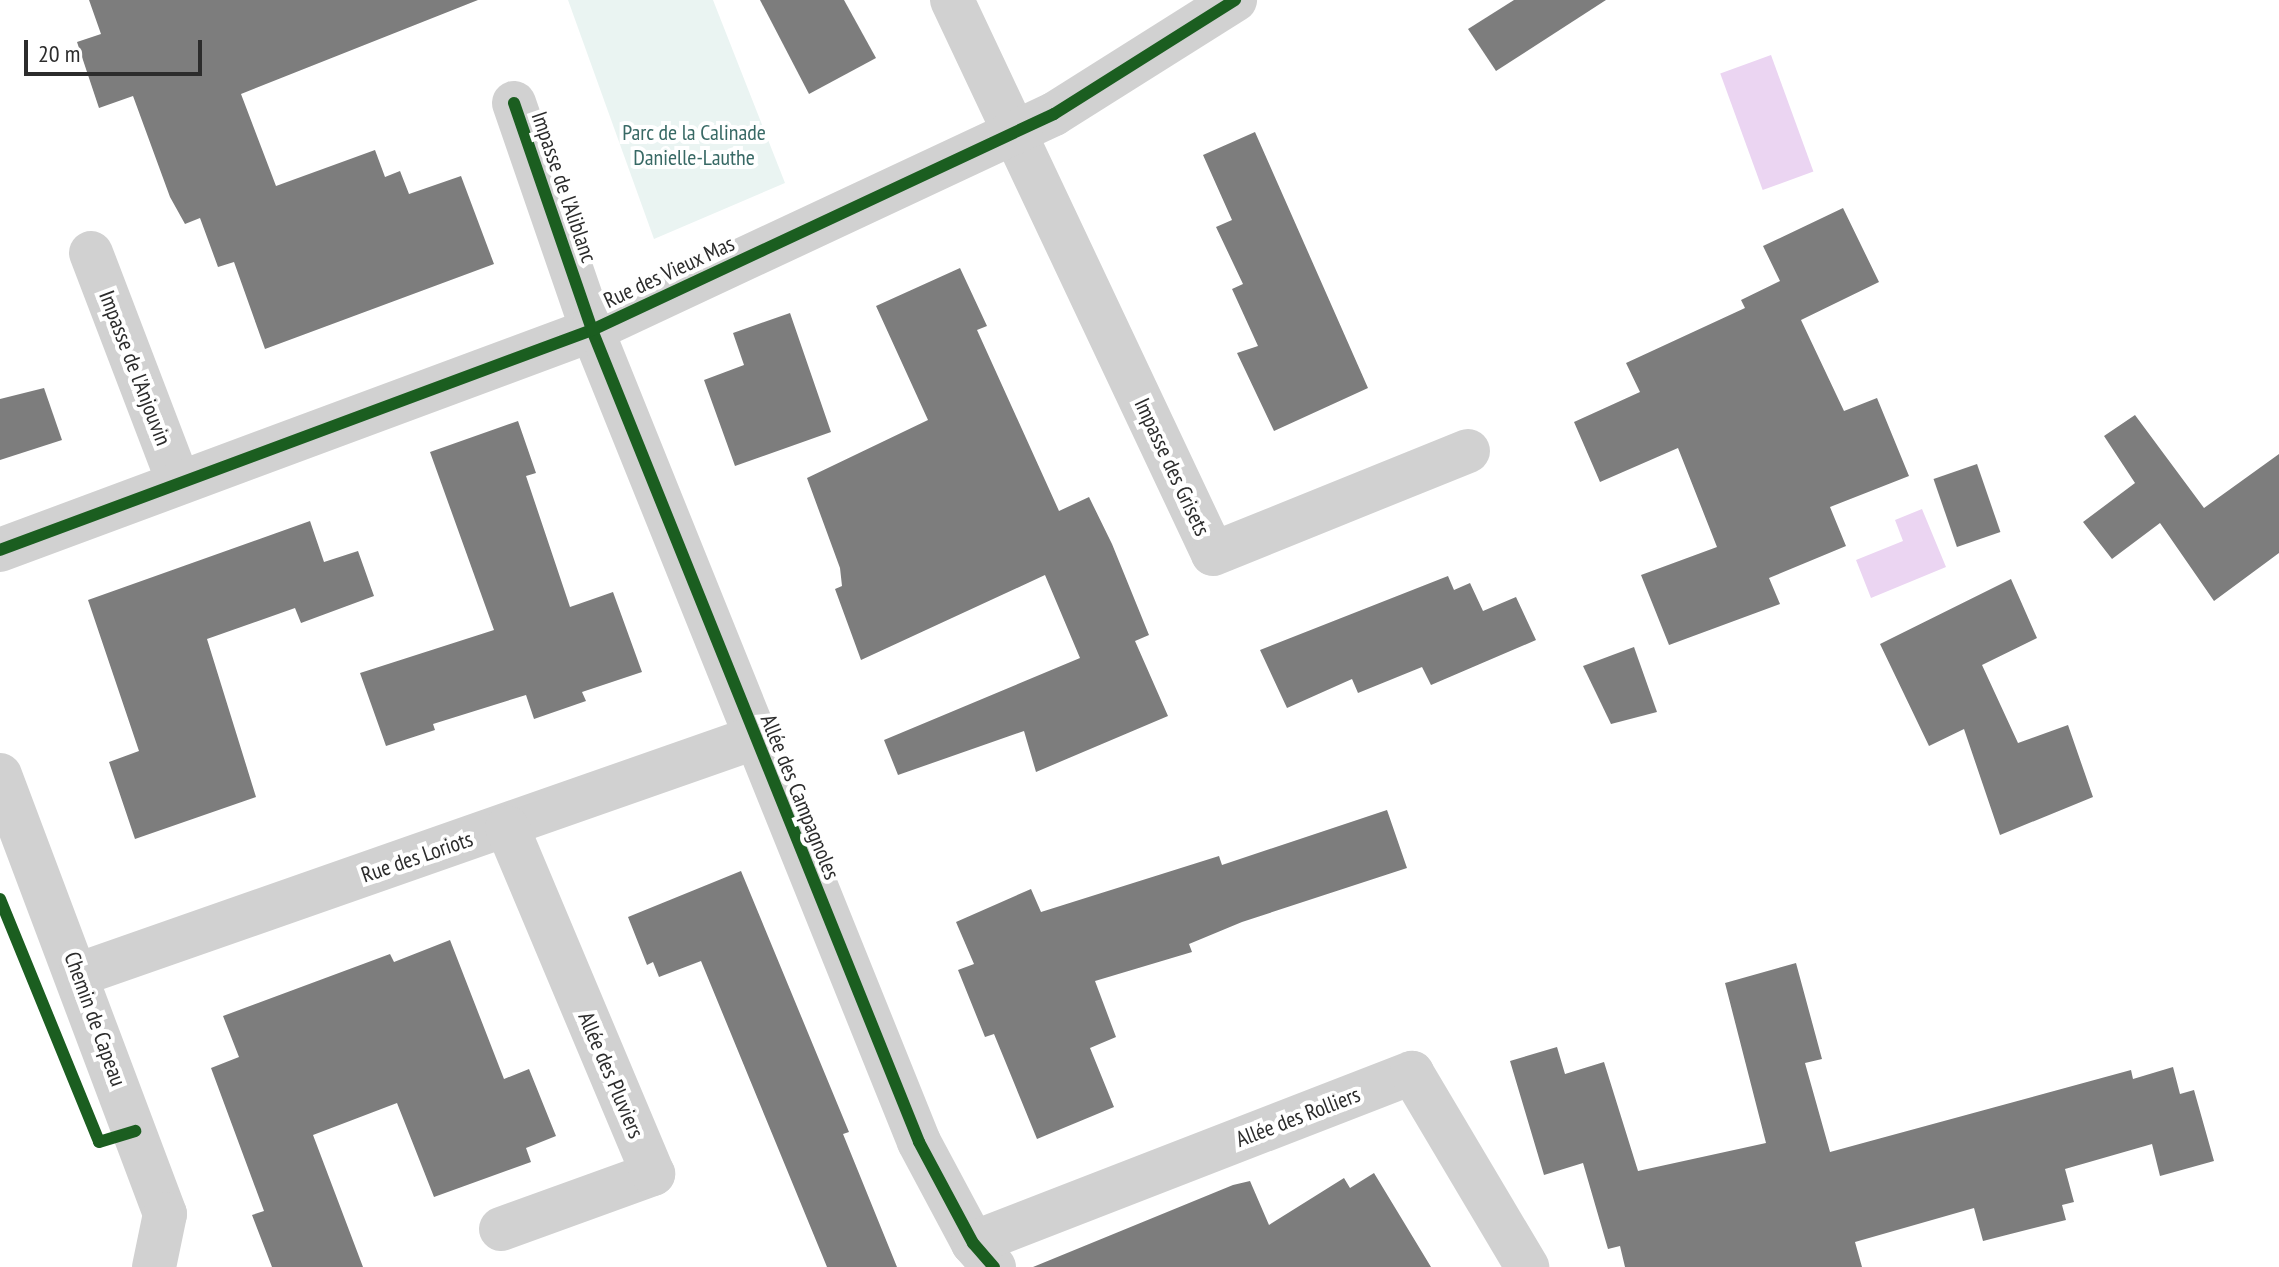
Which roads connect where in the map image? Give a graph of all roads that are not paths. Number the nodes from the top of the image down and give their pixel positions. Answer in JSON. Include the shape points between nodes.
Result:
{"nodes":[{"id":1,"x":952,"y":0,"type":"edge"},
{"id":2,"x":1235,"y":0,"type":"edge"},
{"id":3,"x":514,"y":103,"type":"dead end"},
{"id":4,"x":1013,"y":133,"type":"junction"},
{"id":5,"x":91,"y":253,"type":"dead end"},
{"id":6,"x":592,"y":330,"type":"junction"},
{"id":7,"x":1468,"y":451,"type":"dead end"},
{"id":8,"x":179,"y":483,"type":"junction"},
{"id":9,"x":0,"y":550,"type":"edge"},
{"id":10,"x":754,"y":738,"type":"junction"},
{"id":11,"x":0,"y":775,"type":"edge"},
{"id":12,"x":507,"y":827,"type":"junction"},
{"id":13,"x":80,"y":974,"type":"junction"},
{"id":14,"x":501,"y":1229,"type":"dead end"},
{"id":15,"x":983,"y":1255,"type":"edge"},
{"id":16,"x":154,"y":1267,"type":"edge"},
{"id":17,"x":1527,"y":1267,"type":"edge"}],
"edges":[{"from":1,"to":4,"type":"street"},
{"from":2,"to":4,"type":"street","name":"Rue des Vieux Mas"},
{"from":3,"to":6,"type":"street","name":"Impasse de l'Aliblanc"},
{"from":4,"to":6,"type":"street","name":"Rue des Vieux Mas"},
{"from":4,"to":7,"type":"street","name":"Impasse des Grisets","via":[[1213,554]]},
{"from":5,"to":8,"type":"street","name":"Impasse de l'Anjouvin"},
{"from":6,"to":8,"type":"street","name":"Rue des Vieux Mas"},
{"from":6,"to":10,"type":"street","name":"Allée des Campagnoles"},
{"from":8,"to":9,"type":"street","name":"Rue des Vieux Mas"},
{"from":10,"to":12,"type":"street","name":"Rue des Loriots"},
{"from":10,"to":15,"type":"street","name":"Allée des Campagnoles","via":[[919,1142]]},
{"from":11,"to":13,"type":"street","name":"Chemin de Capeau"},
{"from":12,"to":13,"type":"street","name":"Rue des Loriots"},
{"from":12,"to":14,"type":"street","name":"Allée des Pluviers","via":[[653,1174]]},
{"from":13,"to":16,"type":"street","name":"Chemin de Capeau","via":[[165,1214]]},
{"from":15,"to":17,"type":"street","name":"Allée des Rolliers","via":[[1412,1073]]}]}
